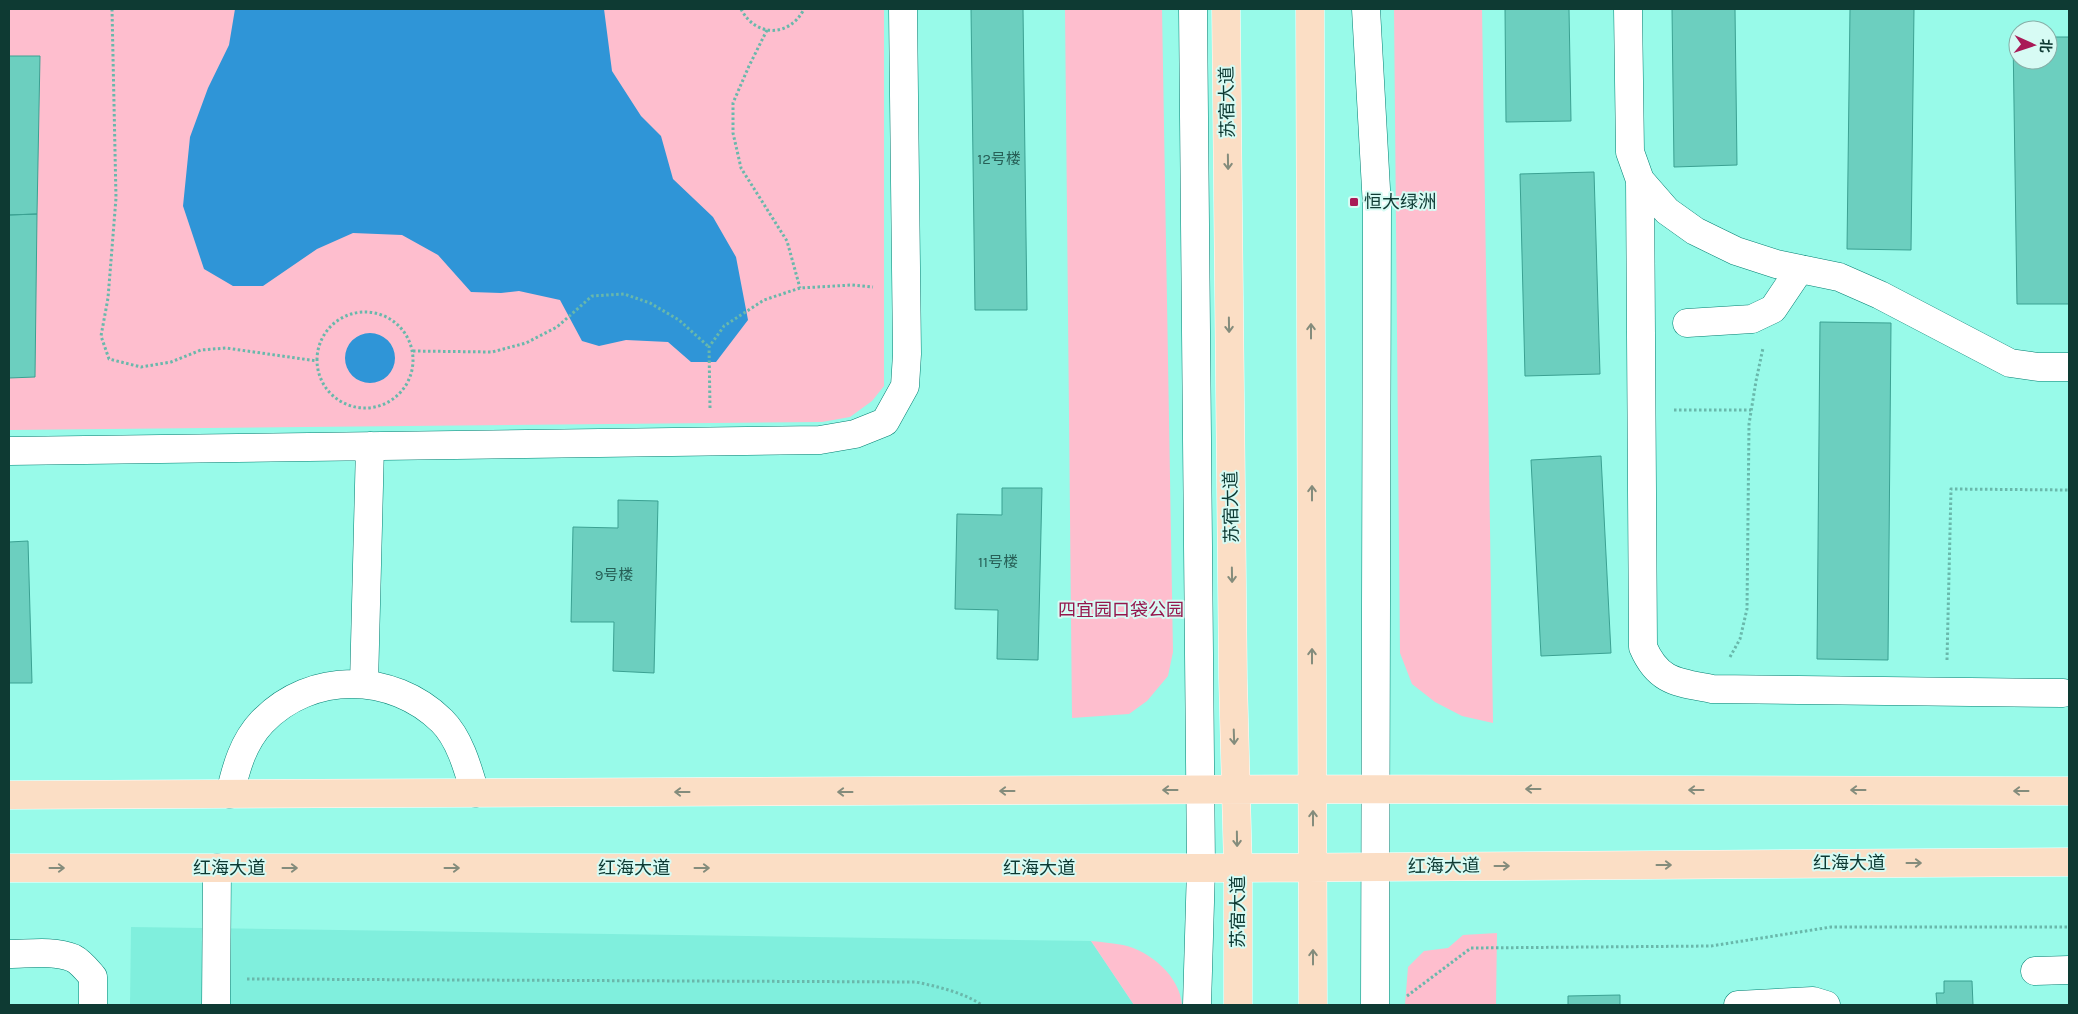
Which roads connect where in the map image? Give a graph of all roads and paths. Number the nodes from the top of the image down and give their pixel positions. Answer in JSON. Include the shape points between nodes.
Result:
{"nodes":[{"id":1,"x":112,"y":9,"type":"edge"},
{"id":2,"x":741,"y":9,"type":"edge"},
{"id":3,"x":804,"y":9,"type":"edge"},
{"id":4,"x":903,"y":9,"type":"edge"},
{"id":5,"x":1193,"y":9,"type":"edge"},
{"id":6,"x":1226,"y":9,"type":"edge"},
{"id":7,"x":1310,"y":9,"type":"edge"},
{"id":8,"x":1366,"y":9,"type":"edge"},
{"id":9,"x":1628,"y":9,"type":"edge"},
{"id":10,"x":767,"y":30,"type":"junction"},
{"id":11,"x":1640,"y":180,"type":"junction"},
{"id":12,"x":1800,"y":269,"type":"junction"},
{"id":13,"x":800,"y":288,"type":"junction"},
{"id":14,"x":906,"y":288,"type":"junction"},
{"id":15,"x":1773,"y":309,"type":"junction"},
{"id":16,"x":1687,"y":323,"type":"dead end"},
{"id":17,"x":709,"y":346,"type":"junction"},
{"id":18,"x":413,"y":351,"type":"junction"},
{"id":19,"x":317,"y":361,"type":"junction"},
{"id":20,"x":2069,"y":367,"type":"edge"},
{"id":21,"x":1642,"y":410,"type":"junction"},
{"id":22,"x":1751,"y":410,"type":"junction"},
{"id":23,"x":710,"y":442,"type":"junction"},
{"id":24,"x":370,"y":446,"type":"junction"},
{"id":25,"x":9,"y":451,"type":"edge"},
{"id":26,"x":2069,"y":490,"type":"edge"},
{"id":27,"x":364,"y":684,"type":"junction"},
{"id":28,"x":1712,"y":689,"type":"junction"},
{"id":29,"x":1946,"y":692,"type":"junction"},
{"id":30,"x":2063,"y":693,"type":"dead end"},
{"id":31,"x":1313,"y":789,"type":"junction"},
{"id":32,"x":1374,"y":789,"type":"junction"},
{"id":33,"x":1201,"y":790,"type":"junction"},
{"id":34,"x":1236,"y":790,"type":"junction"},
{"id":35,"x":2069,"y":791,"type":"edge"},
{"id":36,"x":475,"y":793,"type":"junction"},
{"id":37,"x":230,"y":794,"type":"junction"},
{"id":38,"x":9,"y":795,"type":"edge"},
{"id":39,"x":2069,"y":862,"type":"edge"},
{"id":40,"x":1313,"y":867,"type":"junction"},
{"id":41,"x":1374,"y":867,"type":"junction"},
{"id":42,"x":9,"y":868,"type":"edge"},
{"id":43,"x":217,"y":868,"type":"junction"},
{"id":44,"x":1201,"y":868,"type":"junction"},
{"id":45,"x":1238,"y":868,"type":"junction"},
{"id":46,"x":2069,"y":927,"type":"edge"},
{"id":47,"x":9,"y":954,"type":"edge"},
{"id":48,"x":2069,"y":970,"type":"edge"},
{"id":49,"x":2035,"y":971,"type":"dead end"},
{"id":50,"x":217,"y":992,"type":"edge"},
{"id":51,"x":1402,"y":1000,"type":"dead end"},
{"id":52,"x":93,"y":1005,"type":"edge"},
{"id":53,"x":982,"y":1005,"type":"edge"},
{"id":54,"x":1196,"y":1005,"type":"edge"},
{"id":55,"x":1238,"y":1005,"type":"edge"},
{"id":56,"x":1313,"y":1005,"type":"edge"},
{"id":57,"x":1374,"y":1005,"type":"edge"},
{"id":58,"x":1738,"y":1005,"type":"edge"},
{"id":59,"x":1826,"y":1005,"type":"edge"}],
"edges":[{"from":1,"to":19,"type":"path","via":[[116,198],[108,298],[101,336],[109,359],[141,367],[171,362],[201,350],[226,348]]},
{"from":2,"to":10,"type":"path","via":[[748,20]]},
{"from":3,"to":10,"type":"path","via":[[789,27]]},
{"from":4,"to":14,"type":"lane"},
{"from":5,"to":33,"type":"lane"},
{"from":6,"to":34,"type":"main road","name":"苏宿大道","one_way":true},
{"from":31,"to":7,"type":"main road","one_way":true},
{"from":8,"to":32,"type":"lane","via":[[1377,207]]},
{"from":9,"to":11,"type":"lane","via":[[1630,152]]},
{"from":10,"to":13,"type":"path","via":[[734,103],[733,133],[741,168],[787,241]]},
{"from":11,"to":12,"type":"lane","via":[[1667,211],[1695,231],[1736,251]]},
{"from":11,"to":21,"type":"lane"},
{"from":12,"to":15,"type":"lane"},
{"from":12,"to":20,"type":"lane","via":[[1839,277],[1880,295],[2010,363]]},
{"from":13,"to":14,"type":"path"},
{"from":13,"to":17,"type":"path","via":[[764,300],[724,326]]},
{"from":14,"to":23,"type":"lane","via":[[905,386],[885,422],[855,434],[820,440]]},
{"from":15,"to":16,"type":"lane","via":[[1752,319]]},
{"from":15,"to":22,"type":"path"},
{"from":17,"to":18,"type":"path","via":[[679,320],[650,303],[624,294],[592,296],[557,327],[526,343],[492,352]]},
{"from":17,"to":23,"type":"path"},
{"from":18,"to":19,"type":"path","via":[[398,324],[384,315],[368,311],[353,313],[327,330],[319,345]]},
{"from":18,"to":19,"type":"path","via":[[413,367],[399,395],[370,408],[354,407],[333,396],[320,376]]},
{"from":21,"to":22,"type":"path"},
{"from":21,"to":28,"type":"lane","via":[[1643,647],[1649,662],[1662,675]]},
{"from":22,"to":28,"type":"path","via":[[1747,609],[1740,639]]},
{"from":23,"to":24,"type":"lane"},
{"from":24,"to":25,"type":"lane"},
{"from":24,"to":27,"type":"lane"},
{"from":26,"to":29,"type":"path","via":[[1951,489]]},
{"from":27,"to":36,"type":"lane","via":[[411,698],[443,722],[464,756]]},
{"from":27,"to":37,"type":"lane","via":[[333,684],[294,697],[262,723],[240,757]]},
{"from":28,"to":29,"type":"lane"},
{"from":29,"to":30,"type":"lane"},
{"from":31,"to":32,"type":"main road"},
{"from":31,"to":34,"type":"main road"},
{"from":40,"to":31,"type":"main road","one_way":true},
{"from":35,"to":32,"type":"main road","one_way":true},
{"from":32,"to":41,"type":"lane"},
{"from":33,"to":34,"type":"main road"},
{"from":33,"to":36,"type":"main road","one_way":true},
{"from":33,"to":44,"type":"lane"},
{"from":34,"to":45,"type":"main road","name":"苏宿大道","one_way":true},
{"from":36,"to":37,"type":"main road"},
{"from":37,"to":38,"type":"main road"},
{"from":41,"to":39,"type":"main road","name":"红海大道","one_way":true},
{"from":40,"to":41,"type":"main road","name":"红海大道"},
{"from":40,"to":45,"type":"main road","name":"红海大道"},
{"from":56,"to":40,"type":"main road","one_way":true},
{"from":41,"to":57,"type":"lane"},
{"from":42,"to":43,"type":"main road","name":"红海大道","one_way":true},
{"from":43,"to":44,"type":"main road","name":"红海大道","one_way":true},
{"from":43,"to":50,"type":"lane"},
{"from":44,"to":45,"type":"main road","name":"红海大道"},
{"from":44,"to":54,"type":"lane"},
{"from":45,"to":55,"type":"main road","name":"苏宿大道"},
{"from":46,"to":51,"type":"path","via":[[1831,927],[1711,946],[1471,948]]},
{"from":47,"to":52,"type":"lane","via":[[58,954],[73,958],[93,977]]},
{"from":48,"to":49,"type":"lane"},
{"from":50,"to":53,"type":"path","via":[[916,982],[946,989]]},
{"from":58,"to":59,"type":"lane","via":[[1813,1001]]}]}
